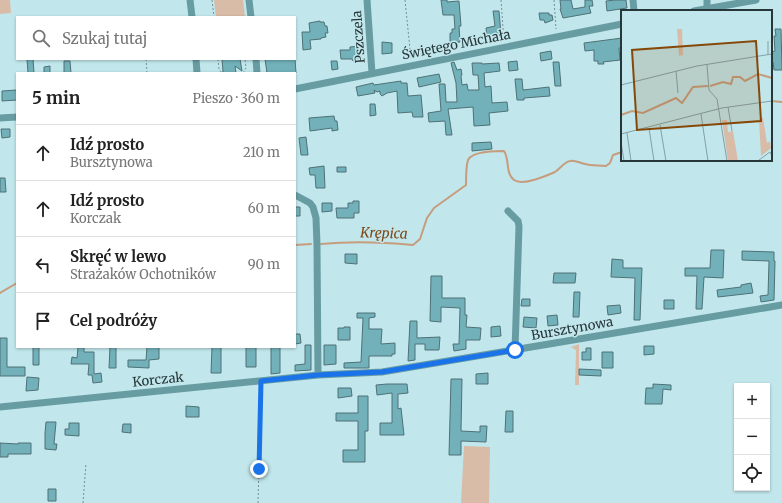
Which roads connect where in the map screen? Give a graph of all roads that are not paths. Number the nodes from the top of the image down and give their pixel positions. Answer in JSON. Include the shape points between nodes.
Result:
{"nodes":[{"id":1,"x":190,"y":0,"type":"edge"},
{"id":2,"x":249,"y":0,"type":"edge"},
{"id":3,"x":367,"y":0,"type":"edge"},
{"id":4,"x":633,"y":0,"type":"edge"},
{"id":5,"x":707,"y":0,"type":"edge"},
{"id":6,"x":756,"y":0,"type":"edge"},
{"id":7,"x":708,"y":9,"type":"junction"},
{"id":8,"x":634,"y":10,"type":"edge"},
{"id":9,"x":701,"y":10,"type":"edge"},
{"id":10,"x":192,"y":16,"type":"edge"},
{"id":11,"x":251,"y":16,"type":"edge"},
{"id":12,"x":621,"y":24,"type":"edge"},
{"id":13,"x":196,"y":60,"type":"edge"},
{"id":14,"x":256,"y":60,"type":"edge"},
{"id":15,"x":197,"y":72,"type":"edge"},
{"id":16,"x":257,"y":72,"type":"edge"},
{"id":17,"x":372,"y":73,"type":"junction"},
{"id":18,"x":296,"y":89,"type":"edge"},
{"id":19,"x":16,"y":117,"type":"edge"},
{"id":20,"x":0,"y":118,"type":"edge"},
{"id":21,"x":296,"y":196,"type":"edge"},
{"id":22,"x":508,"y":211,"type":"dead end"},
{"id":23,"x":782,"y":305,"type":"edge"},
{"id":24,"x":515,"y":350,"type":"junction"},
{"id":25,"x":318,"y":375,"type":"junction"},
{"id":26,"x":0,"y":407,"type":"edge"}],
"edges":[{"from":1,"to":10,"type":"street"},
{"from":2,"to":11,"type":"street"},
{"from":3,"to":17,"type":"street","name":"Pszczela"},
{"from":4,"to":8,"type":"street"},
{"from":5,"to":7,"type":"street"},
{"from":6,"to":7,"type":"street"},
{"from":7,"to":9,"type":"street"},
{"from":12,"to":17,"type":"street","name":"Świętego Michała"},
{"from":13,"to":15,"type":"street"},
{"from":14,"to":16,"type":"street"},
{"from":17,"to":18,"type":"street","name":"Świętego Michała"},
{"from":19,"to":20,"type":"street"},
{"from":21,"to":25,"type":"street","via":[[310,204],[316,218]]},
{"from":22,"to":24,"type":"street","via":[[518,221],[519,226]]},
{"from":23,"to":24,"type":"street","name":"Bursztynowa"},
{"from":24,"to":25,"type":"street","name":"Bursztynowa","via":[[382,372]]},
{"from":25,"to":26,"type":"street","name":"Korczak"}]}
